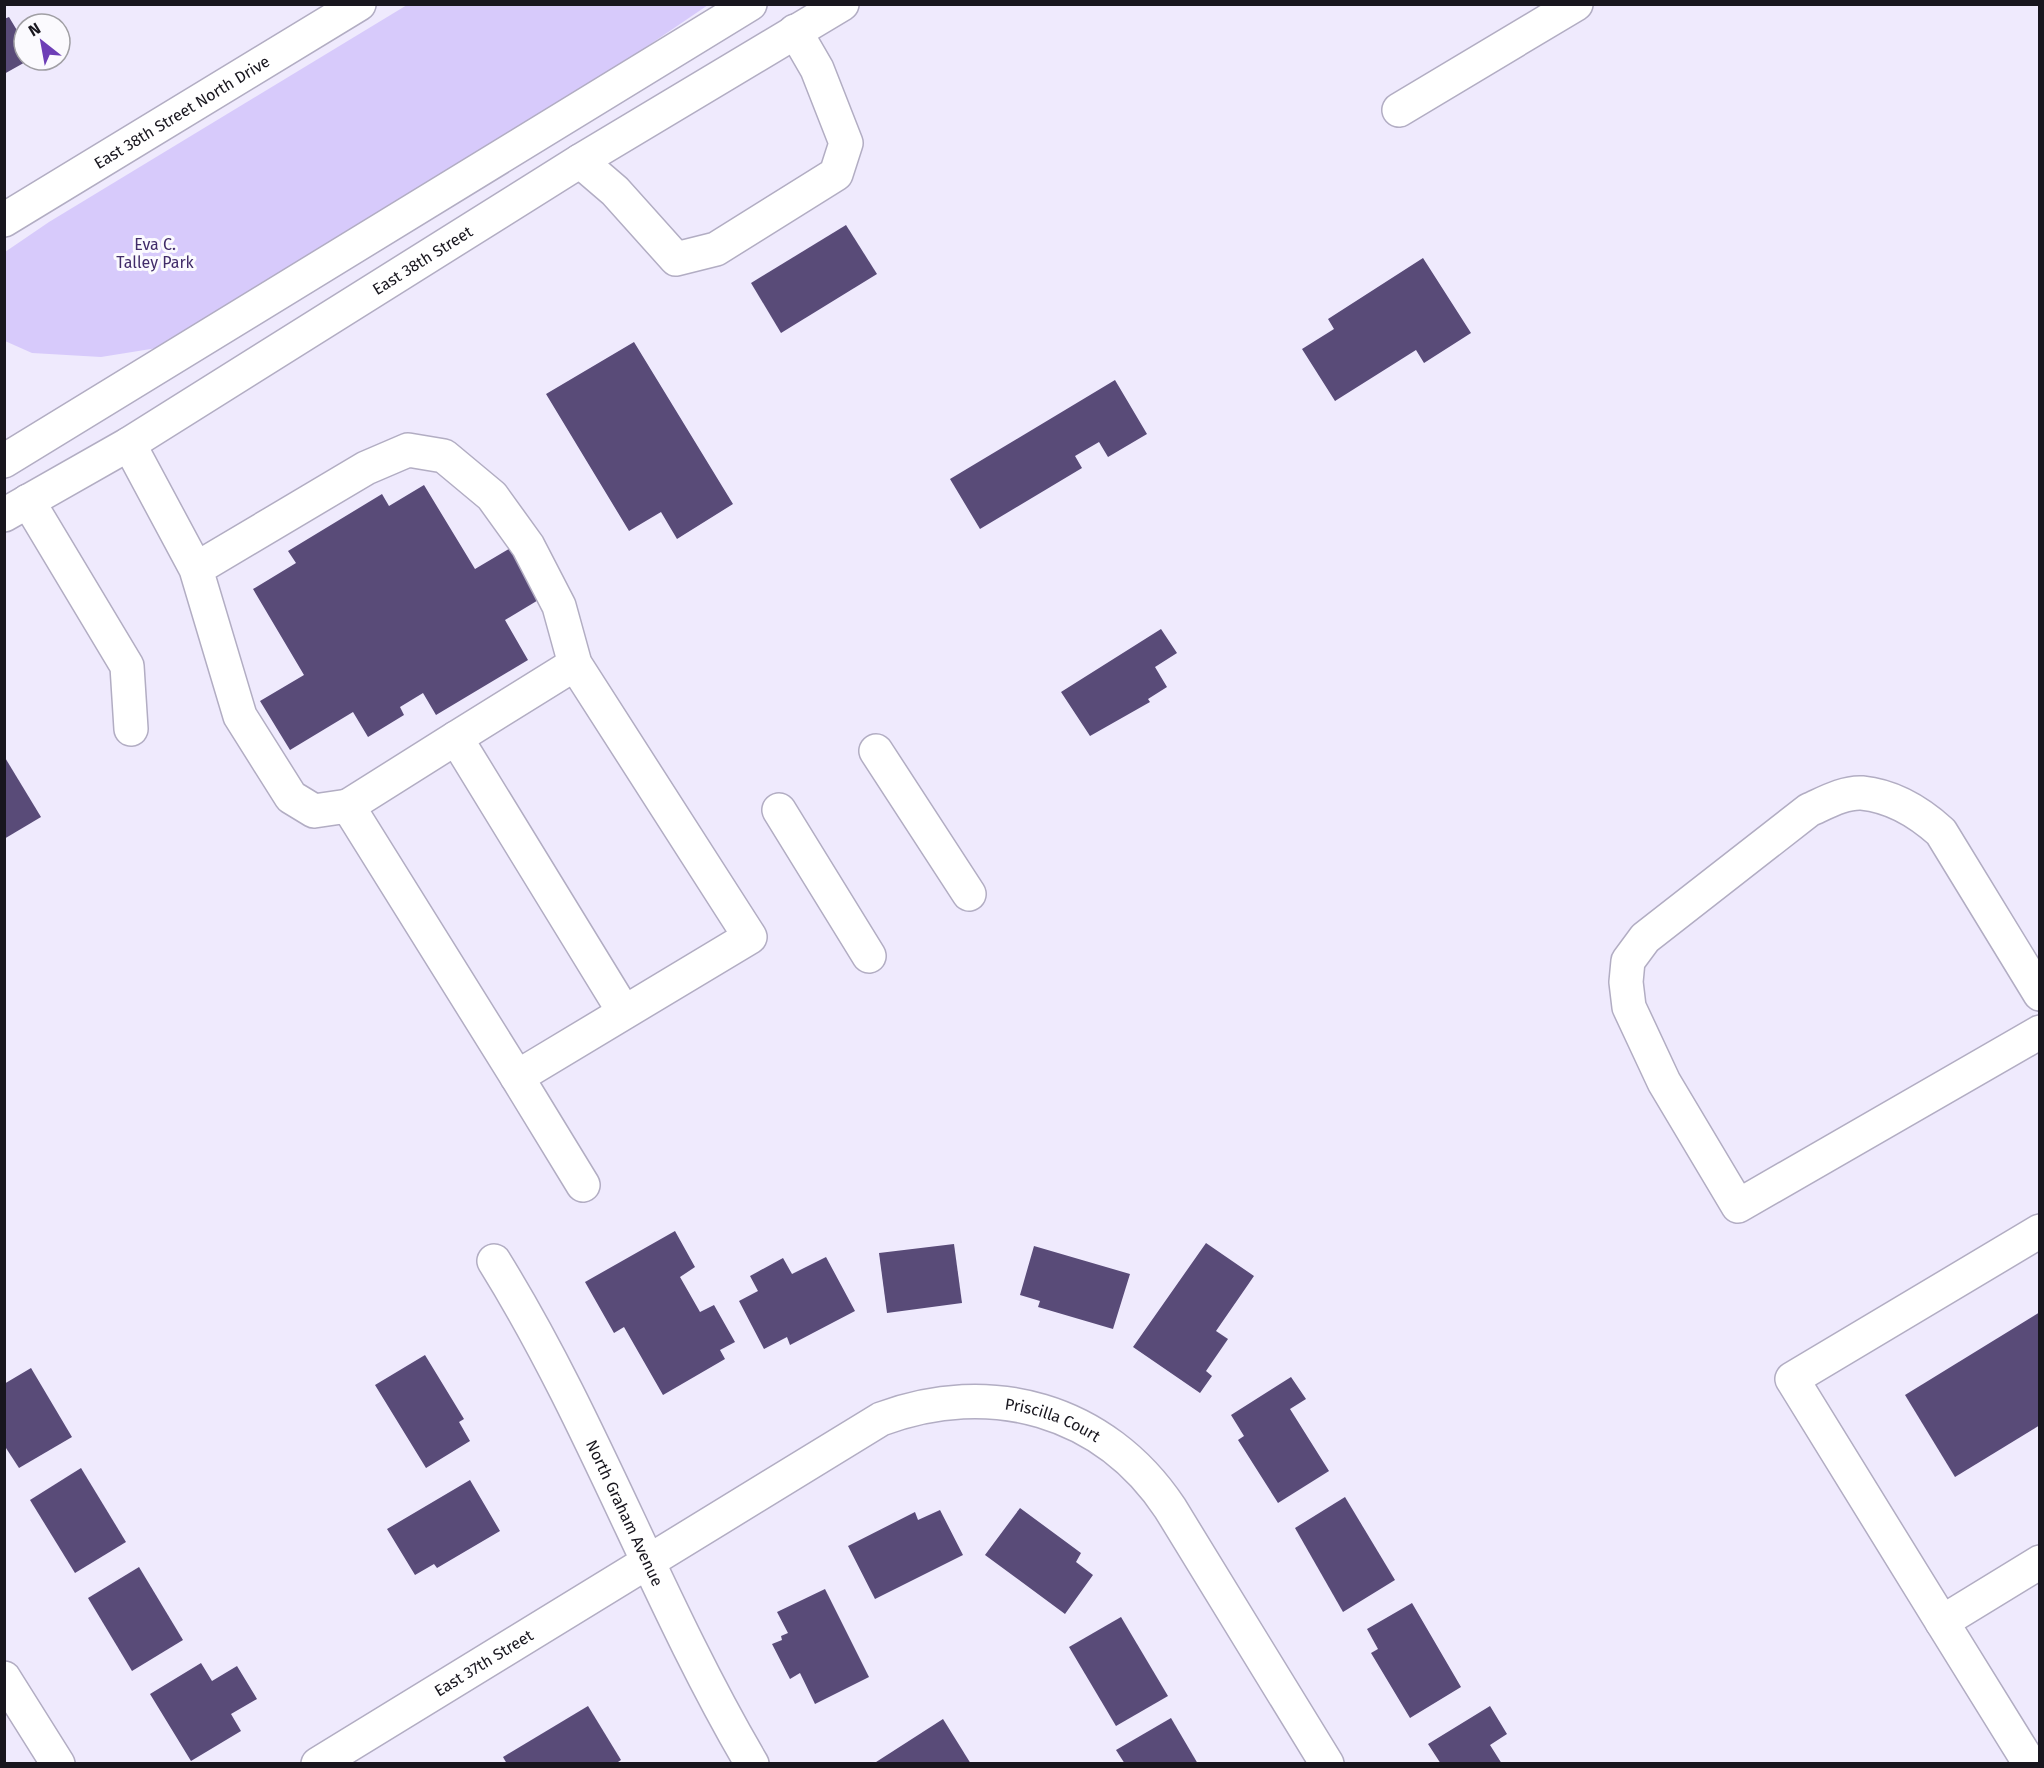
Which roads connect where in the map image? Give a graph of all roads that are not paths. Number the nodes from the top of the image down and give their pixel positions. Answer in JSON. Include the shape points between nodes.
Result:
{"nodes":[{"id":1,"x":359,"y":4,"type":"edge"},
{"id":2,"x":750,"y":4,"type":"edge"},
{"id":3,"x":842,"y":4,"type":"edge"},
{"id":4,"x":1576,"y":4,"type":"edge"},
{"id":5,"x":795,"y":31,"type":"junction"},
{"id":6,"x":1399,"y":110,"type":"dead end"},
{"id":7,"x":580,"y":161,"type":"junction"},
{"id":8,"x":4,"y":220,"type":"edge"},
{"id":9,"x":129,"y":444,"type":"junction"},
{"id":10,"x":4,"y":461,"type":"edge"},
{"id":11,"x":16,"y":508,"type":"edge"},
{"id":12,"x":196,"y":569,"type":"junction"},
{"id":13,"x":575,"y":664,"type":"junction"},
{"id":14,"x":131,"y":729,"type":"dead end"},
{"id":15,"x":456,"y":738,"type":"junction"},
{"id":16,"x":876,"y":751,"type":"dead end"},
{"id":17,"x":348,"y":806,"type":"junction"},
{"id":18,"x":779,"y":810,"type":"dead end"},
{"id":19,"x":969,"y":894,"type":"dead end"},
{"id":20,"x":869,"y":956,"type":"dead end"},
{"id":21,"x":2040,"y":994,"type":"edge"},
{"id":22,"x":624,"y":1012,"type":"junction"},
{"id":23,"x":2040,"y":1032,"type":"edge"},
{"id":24,"x":517,"y":1077,"type":"junction"},
{"id":25,"x":583,"y":1185,"type":"dead end"},
{"id":26,"x":2040,"y":1231,"type":"edge"},
{"id":27,"x":494,"y":1261,"type":"dead end"},
{"id":28,"x":2040,"y":1562,"type":"edge"},
{"id":29,"x":649,"y":1563,"type":"junction"},
{"id":30,"x":1942,"y":1622,"type":"junction"},
{"id":31,"x":4,"y":1678,"type":"edge"},
{"id":32,"x":58,"y":1764,"type":"edge"},
{"id":33,"x":318,"y":1764,"type":"edge"},
{"id":34,"x":752,"y":1764,"type":"edge"},
{"id":35,"x":1326,"y":1764,"type":"edge"},
{"id":36,"x":2030,"y":1764,"type":"edge"}],
"edges":[{"from":1,"to":8,"type":"street","name":"East 38th Street North Drive"},
{"from":2,"to":10,"type":"street"},
{"from":3,"to":5,"type":"street","name":"East 38th Street"},
{"from":4,"to":6,"type":"street"},
{"from":5,"to":7,"type":"street","name":"East 38th Street"},
{"from":5,"to":7,"type":"street","via":[[816,69],[846,143],[837,174],[716,249],[676,259],[615,191]]},
{"from":7,"to":9,"type":"street","name":"East 38th Street"},
{"from":9,"to":11,"type":"street","name":"East 38th Street"},
{"from":9,"to":12,"type":"street"},
{"from":11,"to":14,"type":"street","via":[[127,666]]},
{"from":12,"to":13,"type":"street","via":[[366,468],[408,450],[444,456],[492,496],[528,546],[559,606]]},
{"from":12,"to":17,"type":"street","via":[[240,716],[291,797],[314,811]]},
{"from":13,"to":15,"type":"street"},
{"from":13,"to":22,"type":"street","via":[[750,937]]},
{"from":15,"to":17,"type":"street"},
{"from":15,"to":22,"type":"street"},
{"from":16,"to":19,"type":"street"},
{"from":17,"to":24,"type":"street"},
{"from":18,"to":20,"type":"street"},
{"from":21,"to":23,"type":"street","via":[[1941,832],[1918,811],[1862,793],[1836,798],[1809,810],[1645,938],[1629,960],[1626,982],[1629,1007],[1664,1082],[1738,1206]]},
{"from":22,"to":24,"type":"street"},
{"from":24,"to":25,"type":"street"},
{"from":26,"to":30,"type":"street","via":[[1792,1379]]},
{"from":27,"to":29,"type":"street","name":"North Graham Avenue","via":[[570,1394]]},
{"from":28,"to":30,"type":"street"},
{"from":29,"to":33,"type":"street","name":"East 37th Street"},
{"from":29,"to":34,"type":"street","name":"North Graham Avenue"},
{"from":29,"to":35,"type":"street","name":"Priscilla Court","via":[[881,1419],[956,1401],[994,1400],[1032,1408],[1069,1421],[1102,1439],[1158,1489]]},
{"from":30,"to":36,"type":"street"},
{"from":31,"to":32,"type":"street"}]}
